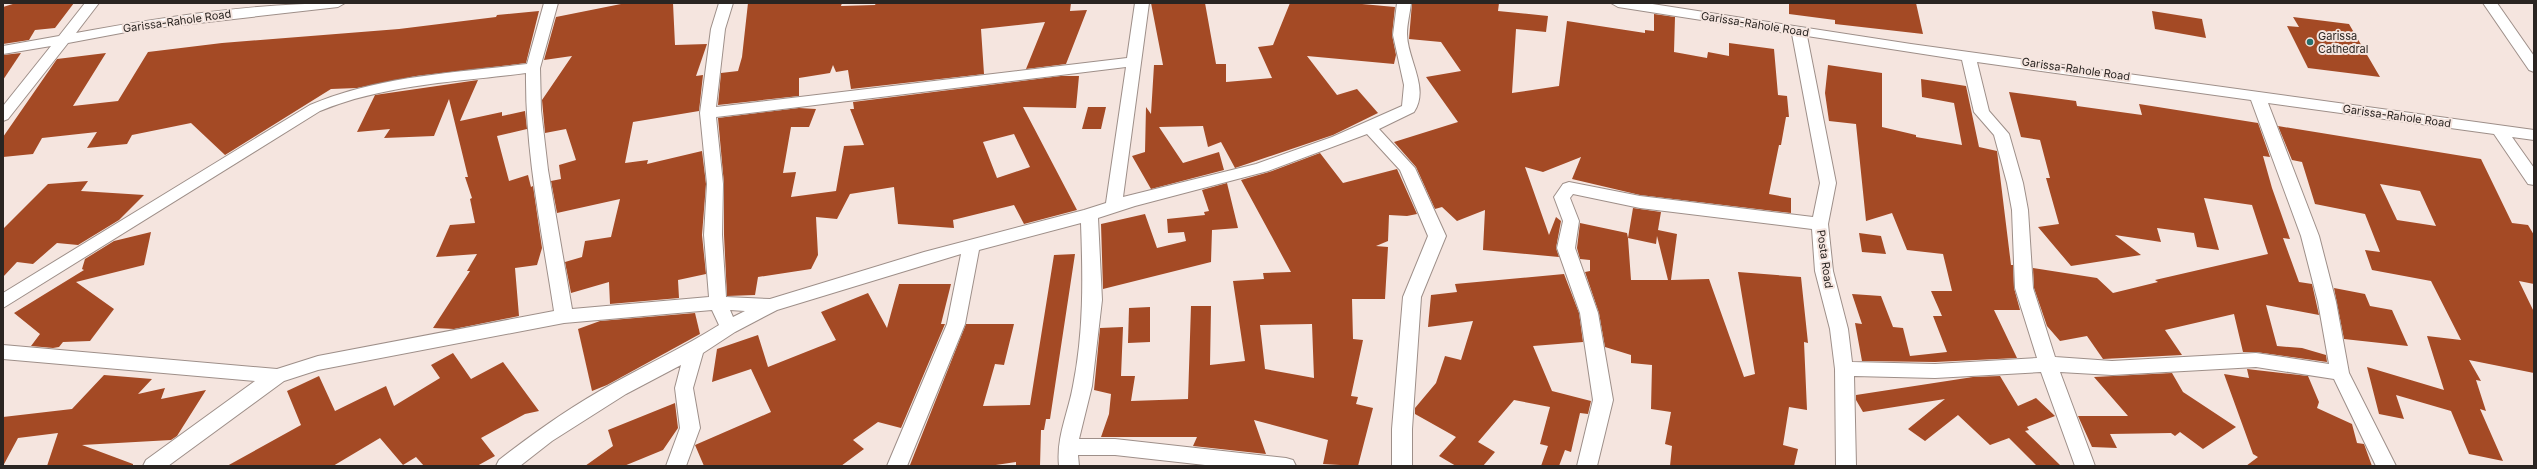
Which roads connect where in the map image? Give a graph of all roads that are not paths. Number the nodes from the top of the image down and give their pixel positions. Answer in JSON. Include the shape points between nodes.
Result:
{"nodes":[{"id":1,"x":92,"y":3,"type":"edge"},
{"id":2,"x":338,"y":3,"type":"edge"},
{"id":3,"x":551,"y":3,"type":"edge"},
{"id":4,"x":726,"y":3,"type":"edge"},
{"id":5,"x":1142,"y":3,"type":"edge"},
{"id":6,"x":1404,"y":3,"type":"edge"},
{"id":7,"x":1618,"y":3,"type":"edge"},
{"id":8,"x":2490,"y":3,"type":"edge"},
{"id":9,"x":1664,"y":6,"type":"edge"},
{"id":10,"x":1799,"y":31,"type":"junction"},
{"id":11,"x":65,"y":38,"type":"junction"},
{"id":12,"x":3,"y":50,"type":"edge"},
{"id":13,"x":1967,"y":54,"type":"junction"},
{"id":14,"x":1133,"y":62,"type":"junction"},
{"id":15,"x":2534,"y":67,"type":"edge"},
{"id":16,"x":533,"y":68,"type":"junction"},
{"id":17,"x":2257,"y":95,"type":"junction"},
{"id":18,"x":708,"y":113,"type":"junction"},
{"id":19,"x":3,"y":116,"type":"edge"},
{"id":20,"x":1370,"y":128,"type":"junction"},
{"id":21,"x":2500,"y":131,"type":"junction"},
{"id":22,"x":2534,"y":135,"type":"edge"},
{"id":23,"x":2534,"y":180,"type":"edge"},
{"id":24,"x":1114,"y":205,"type":"junction"},
{"id":25,"x":1089,"y":215,"type":"junction"},
{"id":26,"x":1820,"y":224,"type":"junction"},
{"id":27,"x":971,"y":247,"type":"junction"},
{"id":28,"x":3,"y":301,"type":"edge"},
{"id":29,"x":718,"y":303,"type":"junction"},
{"id":30,"x":771,"y":305,"type":"junction"},
{"id":31,"x":564,"y":316,"type":"junction"},
{"id":32,"x":729,"y":326,"type":"junction"},
{"id":33,"x":695,"y":349,"type":"junction"},
{"id":34,"x":3,"y":352,"type":"edge"},
{"id":35,"x":2049,"y":364,"type":"junction"},
{"id":36,"x":1844,"y":369,"type":"junction"},
{"id":37,"x":2340,"y":373,"type":"junction"},
{"id":38,"x":277,"y":376,"type":"junction"},
{"id":39,"x":1068,"y":456,"type":"edge"},
{"id":40,"x":153,"y":466,"type":"edge"},
{"id":41,"x":506,"y":466,"type":"edge"},
{"id":42,"x":676,"y":466,"type":"edge"},
{"id":43,"x":897,"y":466,"type":"edge"},
{"id":44,"x":1286,"y":466,"type":"edge"},
{"id":45,"x":1402,"y":466,"type":"edge"},
{"id":46,"x":1587,"y":466,"type":"edge"},
{"id":47,"x":1846,"y":466,"type":"edge"},
{"id":48,"x":2085,"y":466,"type":"edge"},
{"id":49,"x":2386,"y":466,"type":"edge"}],
"edges":[{"from":1,"to":11,"type":"street"},
{"from":2,"to":11,"type":"street","name":"Garissa-Rahole Road","via":[[152,24]]},
{"from":3,"to":16,"type":"street"},
{"from":4,"to":18,"type":"street","via":[[718,29]]},
{"from":5,"to":14,"type":"street"},
{"from":6,"to":20,"type":"street","via":[[1400,35],[1412,85],[1409,109]]},
{"from":7,"to":9,"type":"street","name":"Garissa-Rahole Road"},
{"from":8,"to":15,"type":"street"},
{"from":9,"to":10,"type":"street","name":"Garissa-Rahole Road"},
{"from":10,"to":13,"type":"street","name":"Garissa-Rahole Road"},
{"from":10,"to":26,"type":"street","name":"Posta Road","via":[[1828,183]]},
{"from":11,"to":12,"type":"street","name":"Garissa-Rahole Road"},
{"from":11,"to":19,"type":"street"},
{"from":13,"to":17,"type":"street","name":"Garissa-Rahole Road"},
{"from":13,"to":35,"type":"street","via":[[1982,112],[2001,134],[2015,184],[2020,210],[2024,288]]},
{"from":14,"to":18,"type":"street"},
{"from":14,"to":24,"type":"street"},
{"from":16,"to":28,"type":"street","via":[[385,86],[346,95],[315,108]]},
{"from":16,"to":31,"type":"street","via":[[533,110],[540,170]]},
{"from":17,"to":21,"type":"street","name":"Garissa-Rahole Road"},
{"from":17,"to":37,"type":"street","via":[[2310,236],[2327,302]]},
{"from":18,"to":29,"type":"street","via":[[715,184],[713,235]]},
{"from":20,"to":24,"type":"street","via":[[1214,182]]},
{"from":20,"to":45,"type":"street","via":[[1407,168],[1437,236],[1412,297],[1402,429]]},
{"from":21,"to":22,"type":"street","name":"Garissa-Rahole Road"},
{"from":21,"to":23,"type":"street"},
{"from":24,"to":25,"type":"street"},
{"from":25,"to":27,"type":"street"},
{"from":25,"to":39,"type":"street","via":[[1093,300],[1083,386]]},
{"from":26,"to":36,"type":"street","name":"Posta Road","via":[[1824,271],[1838,329]]},
{"from":26,"to":46,"type":"street","via":[[1640,202],[1569,188],[1565,191],[1562,197],[1571,221],[1566,248],[1589,313],[1603,400]]},
{"from":27,"to":30,"type":"street","via":[[856,278]]},
{"from":27,"to":43,"type":"street","via":[[956,324]]},
{"from":29,"to":30,"type":"street"},
{"from":29,"to":31,"type":"street"},
{"from":29,"to":32,"type":"street"},
{"from":30,"to":32,"type":"street"},
{"from":31,"to":38,"type":"street","via":[[318,363]]},
{"from":32,"to":33,"type":"street"},
{"from":33,"to":41,"type":"street","via":[[619,389],[545,435]]},
{"from":33,"to":42,"type":"street","via":[[684,388],[690,428]]},
{"from":34,"to":38,"type":"street"},
{"from":35,"to":36,"type":"street","via":[[1935,371]]},
{"from":35,"to":37,"type":"street","via":[[2112,368],[2256,360]]},
{"from":35,"to":48,"type":"street"},
{"from":36,"to":47,"type":"street","name":"Posta Road"},
{"from":37,"to":49,"type":"street"},
{"from":38,"to":40,"type":"street"},
{"from":39,"to":44,"type":"street","via":[[1116,447]]}]}
